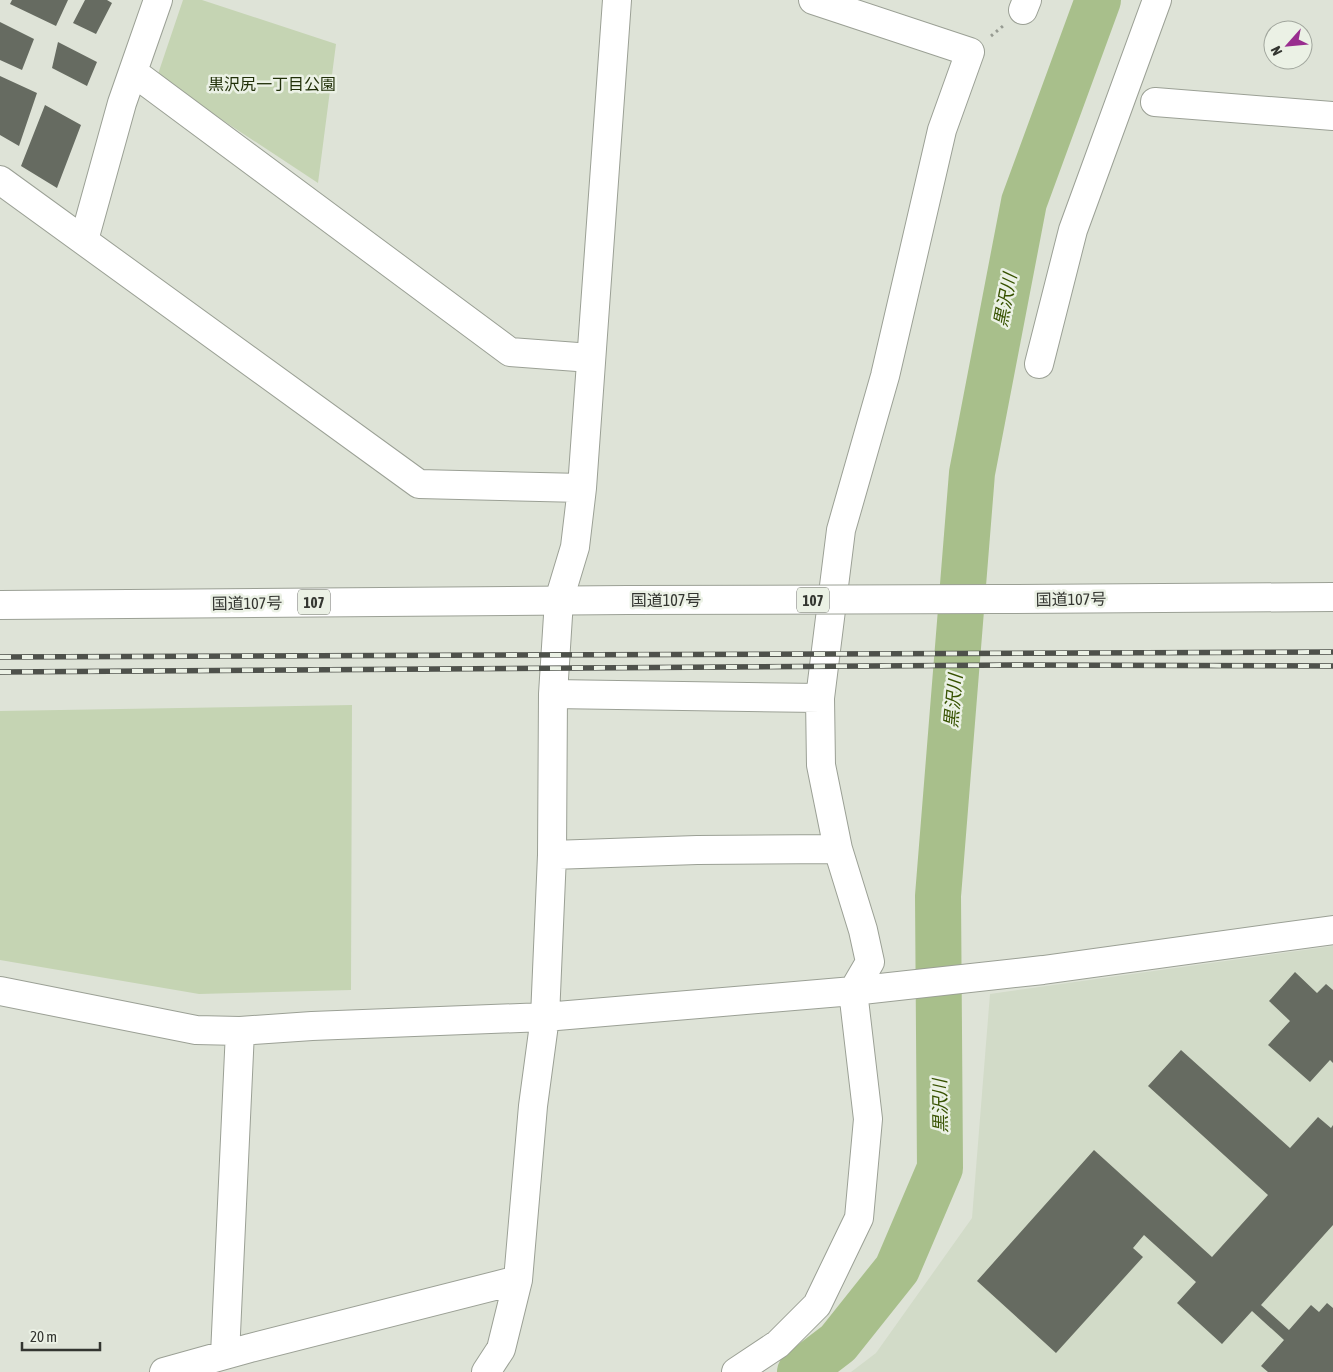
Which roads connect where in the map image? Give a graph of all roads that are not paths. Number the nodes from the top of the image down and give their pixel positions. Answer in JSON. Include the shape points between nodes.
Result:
{"nodes":[{"id":1,"x":158,"y":0,"type":"edge"},
{"id":2,"x":617,"y":0,"type":"edge"},
{"id":3,"x":813,"y":0,"type":"edge"},
{"id":4,"x":1157,"y":0,"type":"edge"},
{"id":5,"x":132,"y":72,"type":"junction"},
{"id":6,"x":1155,"y":102,"type":"dead end"},
{"id":7,"x":1333,"y":116,"type":"edge"},
{"id":8,"x":0,"y":180,"type":"edge"},
{"id":9,"x":84,"y":240,"type":"junction"},
{"id":10,"x":591,"y":358,"type":"junction"},
{"id":11,"x":1040,"y":364,"type":"dead end"},
{"id":12,"x":582,"y":488,"type":"junction"},
{"id":13,"x":1333,"y":597,"type":"edge"},
{"id":14,"x":559,"y":600,"type":"junction"},
{"id":15,"x":0,"y":605,"type":"edge"},
{"id":16,"x":553,"y":694,"type":"junction"},
{"id":17,"x":820,"y":698,"type":"junction"},
{"id":18,"x":838,"y":849,"type":"junction"},
{"id":19,"x":552,"y":855,"type":"junction"},
{"id":20,"x":1333,"y":930,"type":"edge"},
{"id":21,"x":865,"y":989,"type":"junction"},
{"id":22,"x":0,"y":991,"type":"edge"},
{"id":23,"x":545,"y":1017,"type":"junction"},
{"id":24,"x":240,"y":1032,"type":"junction"},
{"id":25,"x":518,"y":1280,"type":"junction"},
{"id":26,"x":225,"y":1355,"type":"junction"},
{"id":27,"x":164,"y":1372,"type":"edge"},
{"id":28,"x":486,"y":1372,"type":"edge"},
{"id":29,"x":736,"y":1372,"type":"edge"}],
"edges":[{"from":1,"to":5,"type":"main road"},
{"from":2,"to":10,"type":"main road"},
{"from":3,"to":17,"type":"main road","via":[[970,52],[942,130],[885,376],[841,530]]},
{"from":4,"to":11,"type":"main road","via":[[1073,230]]},
{"from":5,"to":9,"type":"main road"},
{"from":5,"to":10,"type":"main road","via":[[510,352]]},
{"from":6,"to":7,"type":"main road"},
{"from":8,"to":9,"type":"main road"},
{"from":9,"to":12,"type":"main road","via":[[419,484]]},
{"from":10,"to":12,"type":"main road"},
{"from":12,"to":14,"type":"main road","via":[[575,547]]},
{"from":13,"to":14,"type":"main road","name":"国道107号","number":"107","bridge":true},
{"from":14,"to":15,"type":"main road","name":"国道107号","number":"107"},
{"from":14,"to":16,"type":"main road"},
{"from":16,"to":17,"type":"main road"},
{"from":16,"to":19,"type":"main road"},
{"from":17,"to":18,"type":"main road","via":[[821,765]]},
{"from":18,"to":19,"type":"main road"},
{"from":18,"to":21,"type":"main road","via":[[864,930],[870,962]]},
{"from":19,"to":23,"type":"main road"},
{"from":20,"to":21,"type":"main road","via":[[1043,970]]},
{"from":21,"to":23,"type":"main road"},
{"from":21,"to":29,"type":"main road","via":[[868,1119],[859,1218],[817,1305],[778,1344]]},
{"from":22,"to":24,"type":"main road","via":[[196,1030]]},
{"from":23,"to":24,"type":"main road"},
{"from":23,"to":25,"type":"main road","via":[[533,1106]]},
{"from":24,"to":26,"type":"main road"},
{"from":25,"to":26,"type":"main road"},
{"from":25,"to":28,"type":"main road","via":[[501,1348]]},
{"from":26,"to":27,"type":"main road"}]}
